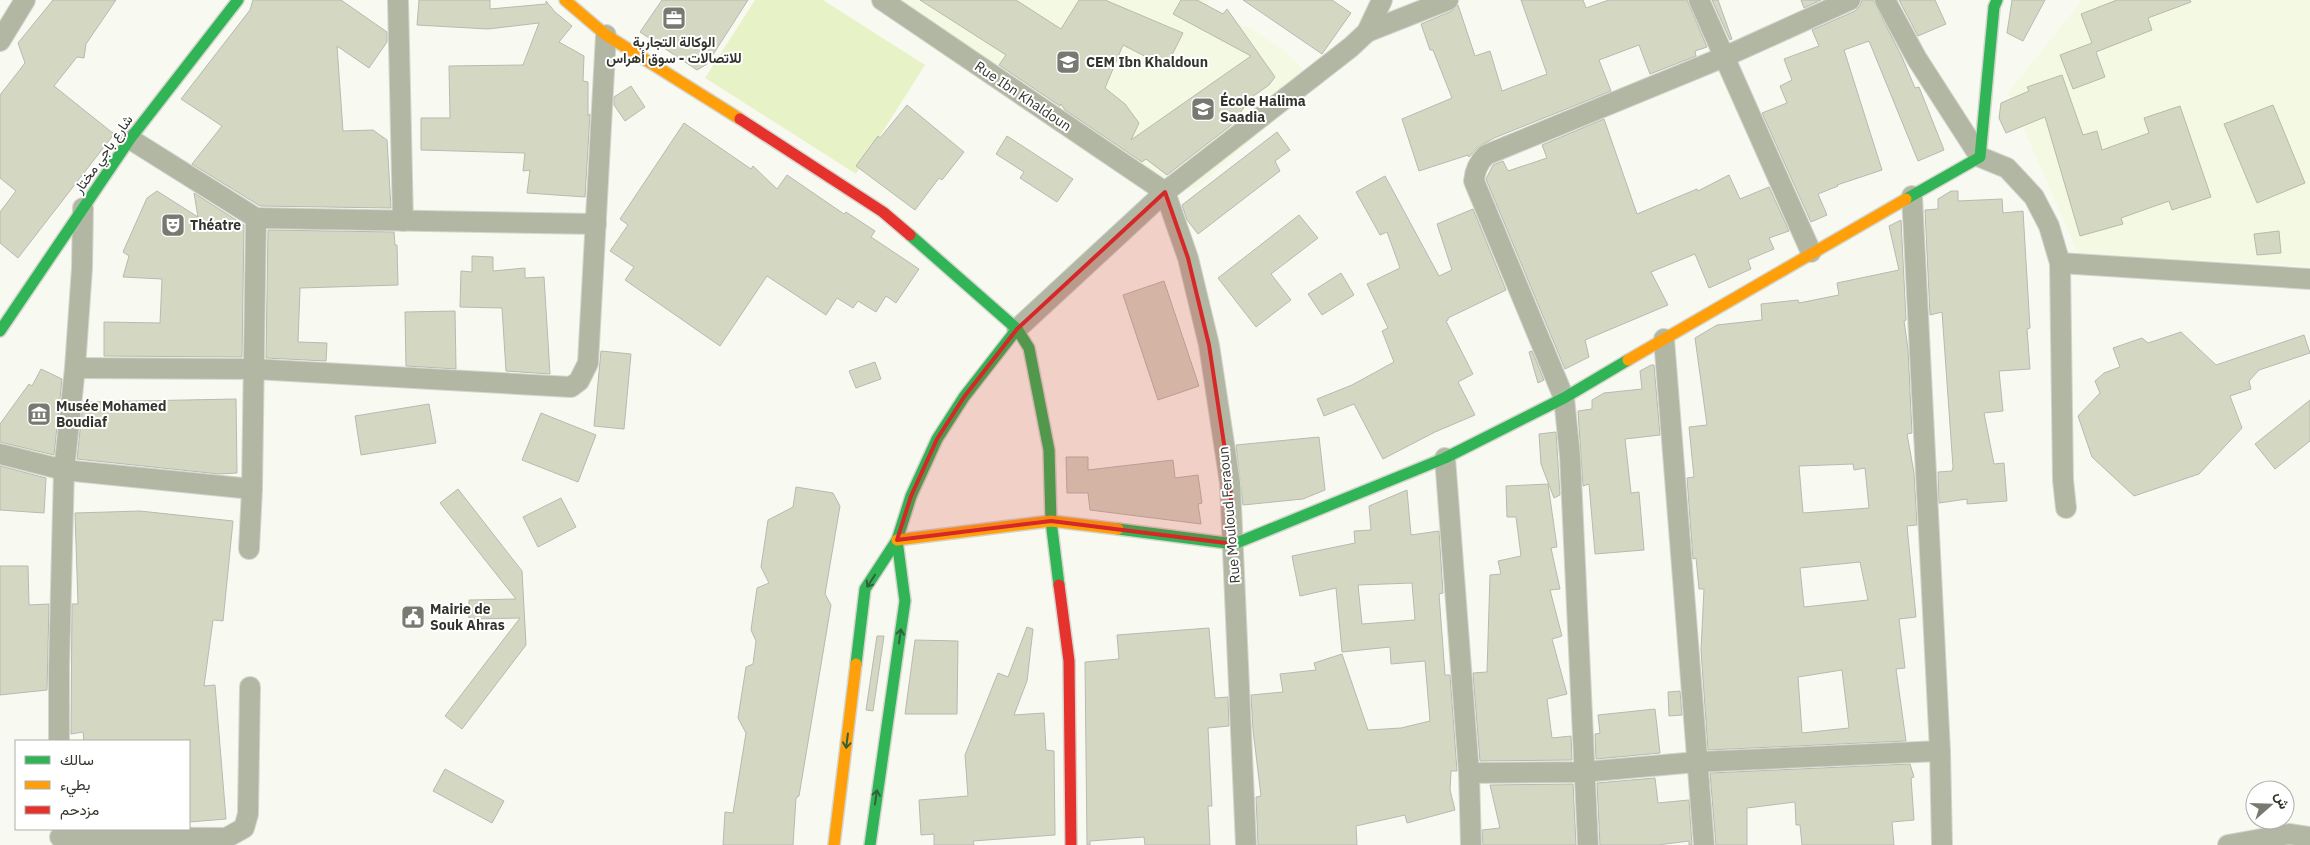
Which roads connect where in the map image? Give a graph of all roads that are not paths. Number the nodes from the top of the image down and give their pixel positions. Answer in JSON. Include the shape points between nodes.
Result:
{"nodes":[{"id":1,"x":25,"y":0,"type":"edge"},
{"id":2,"x":238,"y":0,"type":"edge"},
{"id":3,"x":398,"y":0,"type":"edge"},
{"id":4,"x":882,"y":0,"type":"edge"},
{"id":5,"x":1382,"y":0,"type":"edge"},
{"id":6,"x":1448,"y":0,"type":"edge"},
{"id":7,"x":1699,"y":0,"type":"edge"},
{"id":8,"x":1850,"y":0,"type":"edge"},
{"id":9,"x":1885,"y":0,"type":"edge"},
{"id":10,"x":1997,"y":0,"type":"edge"},
{"id":11,"x":569,"y":1,"type":"edge"},
{"id":12,"x":1367,"y":32,"type":"junction"},
{"id":13,"x":606,"y":35,"type":"junction"},
{"id":14,"x":0,"y":41,"type":"edge"},
{"id":15,"x":1724,"y":57,"type":"junction"},
{"id":16,"x":130,"y":139,"type":"junction"},
{"id":17,"x":1980,"y":157,"type":"junction"},
{"id":18,"x":1164,"y":192,"type":"junction"},
{"id":19,"x":1912,"y":196,"type":"junction"},
{"id":20,"x":83,"y":208,"type":"junction"},
{"id":21,"x":256,"y":218,"type":"junction"},
{"id":22,"x":403,"y":221,"type":"junction"},
{"id":23,"x":596,"y":224,"type":"junction"},
{"id":24,"x":1811,"y":252,"type":"junction"},
{"id":25,"x":2060,"y":263,"type":"junction"},
{"id":26,"x":2310,"y":279,"type":"edge"},
{"id":27,"x":1017,"y":329,"type":"junction"},
{"id":28,"x":0,"y":330,"type":"edge"},
{"id":29,"x":1664,"y":339,"type":"junction"},
{"id":30,"x":75,"y":368,"type":"junction"},
{"id":31,"x":254,"y":369,"type":"junction"},
{"id":32,"x":1564,"y":398,"type":"junction"},
{"id":33,"x":0,"y":454,"type":"edge"},
{"id":34,"x":1445,"y":458,"type":"junction"},
{"id":35,"x":64,"y":470,"type":"junction"},
{"id":36,"x":252,"y":489,"type":"junction"},
{"id":37,"x":2066,"y":508,"type":"dead end"},
{"id":38,"x":1051,"y":521,"type":"junction"},
{"id":39,"x":897,"y":540,"type":"junction"},
{"id":40,"x":1234,"y":544,"type":"junction"},
{"id":41,"x":249,"y":549,"type":"dead end"},
{"id":42,"x":250,"y":687,"type":"dead end"},
{"id":43,"x":60,"y":740,"type":"edge"},
{"id":44,"x":1940,"y":750,"type":"junction"},
{"id":45,"x":1697,"y":762,"type":"junction"},
{"id":46,"x":1583,"y":772,"type":"junction"},
{"id":47,"x":1469,"y":773,"type":"junction"},
{"id":48,"x":60,"y":837,"type":"edge"},
{"id":49,"x":2310,"y":837,"type":"edge"},
{"id":50,"x":834,"y":845,"type":"edge"},
{"id":51,"x":870,"y":845,"type":"edge"},
{"id":52,"x":1071,"y":845,"type":"edge"},
{"id":53,"x":1246,"y":845,"type":"edge"},
{"id":54,"x":1471,"y":845,"type":"edge"},
{"id":55,"x":1588,"y":845,"type":"edge"},
{"id":56,"x":1704,"y":845,"type":"edge"},
{"id":57,"x":1942,"y":845,"type":"edge"},
{"id":58,"x":2228,"y":845,"type":"edge"}],
"edges":[{"from":1,"to":14,"type":"street"},
{"from":2,"to":16,"type":"main road","name":"شارع باجي مختار"},
{"from":3,"to":22,"type":"street"},
{"from":4,"to":18,"type":"street","name":"Rue Ibn Khaldoun"},
{"from":5,"to":12,"type":"street"},
{"from":6,"to":12,"type":"street"},
{"from":7,"to":15,"type":"street"},
{"from":8,"to":15,"type":"street"},
{"from":9,"to":17,"type":"street","via":[[1917,59]]},
{"from":10,"to":17,"type":"main road"},
{"from":11,"to":13,"type":"main road"},
{"from":12,"to":18,"type":"street"},
{"from":13,"to":23,"type":"street"},
{"from":13,"to":27,"type":"main road","via":[[779,142],[883,212]]},
{"from":15,"to":24,"type":"street"},
{"from":15,"to":32,"type":"street","via":[[1486,155],[1479,162],[1474,181]]},
{"from":16,"to":20,"type":"main road","name":"شارع باجي مختار"},
{"from":16,"to":21,"type":"street"},
{"from":17,"to":19,"type":"main road"},
{"from":17,"to":25,"type":"street","via":[[2007,168],[2034,197],[2049,226]]},
{"from":18,"to":27,"type":"street"},
{"from":18,"to":40,"type":"street","name":"Rue Mouloud Feraoun","via":[[1188,258],[1209,345],[1230,483]]},
{"from":19,"to":24,"type":"main road"},
{"from":19,"to":44,"type":"street"},
{"from":20,"to":28,"type":"main road","name":"شارع باجي مختار"},
{"from":20,"to":30,"type":"street"},
{"from":21,"to":22,"type":"street"},
{"from":21,"to":31,"type":"street"},
{"from":22,"to":23,"type":"street"},
{"from":23,"to":31,"type":"street","via":[[588,363],[579,381],[571,387]]},
{"from":24,"to":29,"type":"main road"},
{"from":25,"to":26,"type":"street"},
{"from":25,"to":37,"type":"street"},
{"from":27,"to":38,"type":"main road","via":[[1029,348],[1050,450]]},
{"from":27,"to":39,"type":"main road","via":[[964,397],[937,439],[911,496]]},
{"from":29,"to":32,"type":"main road"},
{"from":29,"to":45,"type":"street"},
{"from":30,"to":31,"type":"street"},
{"from":30,"to":35,"type":"street"},
{"from":31,"to":36,"type":"street"},
{"from":32,"to":34,"type":"main road"},
{"from":32,"to":46,"type":"street","via":[[1570,456]]},
{"from":33,"to":35,"type":"street"},
{"from":34,"to":40,"type":"main road"},
{"from":34,"to":47,"type":"street"},
{"from":35,"to":36,"type":"street"},
{"from":35,"to":43,"type":"street"},
{"from":36,"to":41,"type":"street"},
{"from":38,"to":39,"type":"main road"},
{"from":38,"to":40,"type":"main road"},
{"from":38,"to":52,"type":"main road","via":[[1069,662]]},
{"from":39,"to":50,"type":"main road","one_way":true,"via":[[865,589]]},
{"from":51,"to":39,"type":"main road","one_way":true,"via":[[905,601]]},
{"from":40,"to":53,"type":"street","name":"Rue Mouloud Feraoun"},
{"from":42,"to":48,"type":"street","via":[[248,814],[244,828],[226,838]]},
{"from":44,"to":45,"type":"street"},
{"from":44,"to":57,"type":"street"},
{"from":45,"to":46,"type":"street"},
{"from":45,"to":56,"type":"street"},
{"from":46,"to":47,"type":"street"},
{"from":46,"to":55,"type":"street"},
{"from":47,"to":54,"type":"street"},
{"from":49,"to":58,"type":"street","via":[[2289,834]]}]}
